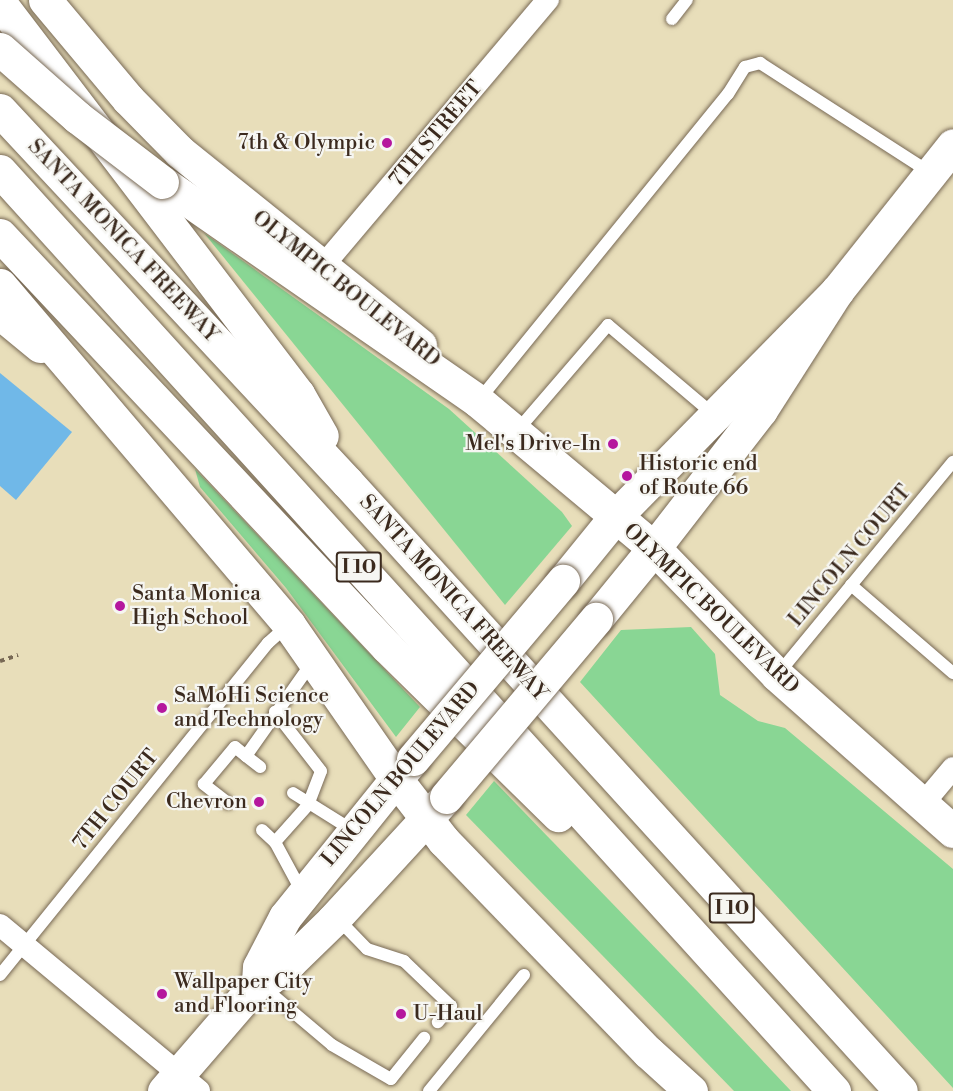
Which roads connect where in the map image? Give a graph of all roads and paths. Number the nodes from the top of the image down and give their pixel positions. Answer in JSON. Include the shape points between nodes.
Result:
{"nodes":[{"id":1,"x":45,"y":0,"type":"edge"},
{"id":2,"x":548,"y":0,"type":"edge"},
{"id":3,"x":687,"y":0,"type":"edge"},
{"id":4,"x":0,"y":3,"type":"edge"},
{"id":5,"x":672,"y":19,"type":"dead end"},
{"id":6,"x":0,"y":49,"type":"edge"},
{"id":7,"x":0,"y":110,"type":"edge"},
{"id":8,"x":953,"y":145,"type":"edge"},
{"id":9,"x":0,"y":171,"type":"edge"},
{"id":10,"x":931,"y":173,"type":"junction"},
{"id":11,"x":0,"y":235,"type":"edge"},
{"id":12,"x":322,"y":267,"type":"junction"},
{"id":13,"x":0,"y":285,"type":"edge"},
{"id":14,"x":837,"y":291,"type":"junction"},
{"id":15,"x":0,"y":312,"type":"edge"},
{"id":16,"x":76,"y":377,"type":"junction"},
{"id":17,"x":478,"y":401,"type":"junction"},
{"id":18,"x":715,"y":416,"type":"junction"},
{"id":19,"x":516,"y":432,"type":"junction"},
{"id":20,"x":953,"y":462,"type":"edge"},
{"id":21,"x":347,"y":482,"type":"junction"},
{"id":22,"x":615,"y":517,"type":"junction"},
{"id":23,"x":654,"y":548,"type":"junction"},
{"id":24,"x":851,"y":585,"type":"junction"},
{"id":25,"x":289,"y":625,"type":"junction"},
{"id":26,"x":18,"y":654,"type":"dead end"},
{"id":27,"x":0,"y":661,"type":"edge"},
{"id":28,"x":314,"y":661,"type":"junction"},
{"id":29,"x":953,"y":673,"type":"edge"},
{"id":30,"x":777,"y":675,"type":"junction"},
{"id":31,"x":276,"y":712,"type":"junction"},
{"id":32,"x":246,"y":756,"type":"junction"},
{"id":33,"x":260,"y":766,"type":"dead end"},
{"id":34,"x":953,"y":768,"type":"edge"},
{"id":35,"x":405,"y":769,"type":"junction"},
{"id":36,"x":292,"y":793,"type":"dead end"},
{"id":37,"x":228,"y":803,"type":"dead end"},
{"id":38,"x":308,"y":805,"type":"junction"},
{"id":39,"x":922,"y":805,"type":"junction"},
{"id":40,"x":437,"y":808,"type":"junction"},
{"id":41,"x":352,"y":830,"type":"junction"},
{"id":42,"x":262,"y":831,"type":"dead end"},
{"id":43,"x":953,"y":831,"type":"edge"},
{"id":44,"x":275,"y":842,"type":"junction"},
{"id":45,"x":303,"y":894,"type":"junction"},
{"id":46,"x":336,"y":917,"type":"junction"},
{"id":47,"x":0,"y":925,"type":"edge"},
{"id":48,"x":23,"y":945,"type":"junction"},
{"id":49,"x":716,"y":963,"type":"junction"},
{"id":50,"x":0,"y":975,"type":"edge"},
{"id":51,"x":524,"y":975,"type":"dead end"},
{"id":52,"x":258,"y":982,"type":"junction"},
{"id":53,"x":438,"y":1022,"type":"dead end"},
{"id":54,"x":424,"y":1038,"type":"dead end"},
{"id":55,"x":648,"y":1052,"type":"junction"},
{"id":56,"x":180,"y":1085,"type":"edge"},
{"id":57,"x":429,"y":1091,"type":"edge"},
{"id":58,"x":681,"y":1091,"type":"edge"},
{"id":59,"x":692,"y":1091,"type":"edge"},
{"id":60,"x":834,"y":1091,"type":"edge"},
{"id":61,"x":901,"y":1091,"type":"edge"}],
"edges":[{"from":1,"to":12,"type":"main road","name":"OLYMPIC BOULEVARD","via":[[128,99],[180,152]]},
{"from":2,"to":12,"type":"street","name":"7TH STREET"},
{"from":3,"to":5,"type":"lane"},
{"from":4,"to":21,"type":"main road","via":[[298,394]]},
{"from":6,"to":17,"type":"main road","bridge":true,"via":[[77,117],[162,182]]},
{"from":7,"to":21,"type":"main road","name":"SANTA MONICA FREEWAY","number":"I 10"},
{"from":8,"to":10,"type":"main road","name":"LINCOLN BOULEVARD"},
{"from":9,"to":49,"type":"main road","name":"SANTA MONICA FREEWAY","number":"I 10"},
{"from":10,"to":14,"type":"main road","name":"LINCOLN BOULEVARD"},
{"from":10,"to":17,"type":"lane","via":[[760,63],[745,67],[729,94]]},
{"from":11,"to":49,"type":"main road","via":[[387,647],[545,803]]},
{"from":12,"to":17,"type":"main road","name":"OLYMPIC BOULEVARD","via":[[417,342]]},
{"from":13,"to":16,"type":"main road"},
{"from":14,"to":18,"type":"main road","name":"LINCOLN BOULEVARD"},
{"from":14,"to":23,"type":"main road","name":"LINCOLN BOULEVARD","via":[[761,410]]},
{"from":15,"to":16,"type":"main road"},
{"from":16,"to":25,"type":"main road"},
{"from":17,"to":19,"type":"main road","name":"OLYMPIC BOULEVARD"},
{"from":18,"to":19,"type":"lane","via":[[608,325]]},
{"from":18,"to":22,"type":"main road","name":"LINCOLN BOULEVARD"},
{"from":19,"to":22,"type":"main road","name":"OLYMPIC BOULEVARD"},
{"from":20,"to":24,"type":"lane","name":"LINCOLN COURT"},
{"from":21,"to":61,"type":"main road","name":"SANTA MONICA FREEWAY","number":"I 10"},
{"from":22,"to":23,"type":"main road","name":"OLYMPIC BOULEVARD"},
{"from":22,"to":35,"type":"main road","name":"LINCOLN BOULEVARD","bridge":true},
{"from":23,"to":30,"type":"main road","name":"OLYMPIC BOULEVARD"},
{"from":23,"to":40,"type":"main road","name":"LINCOLN BOULEVARD","bridge":true},
{"from":24,"to":29,"type":"lane"},
{"from":24,"to":30,"type":"lane","name":"LINCOLN COURT"},
{"from":25,"to":28,"type":"main road"},
{"from":25,"to":48,"type":"lane","name":"7TH COURT","via":[[268,643]]},
{"from":26,"to":27,"type":"path"},
{"from":28,"to":31,"type":"lane"},
{"from":28,"to":35,"type":"main road"},
{"from":30,"to":39,"type":"main road","name":"OLYMPIC BOULEVARD"},
{"from":31,"to":32,"type":"lane"},
{"from":31,"to":38,"type":"lane","via":[[321,771]]},
{"from":32,"to":33,"type":"lane"},
{"from":32,"to":37,"type":"lane","via":[[235,747],[204,784]]},
{"from":34,"to":39,"type":"street"},
{"from":35,"to":40,"type":"main road"},
{"from":35,"to":41,"type":"main road","name":"LINCOLN BOULEVARD"},
{"from":36,"to":38,"type":"lane"},
{"from":38,"to":41,"type":"lane"},
{"from":38,"to":44,"type":"lane"},
{"from":39,"to":43,"type":"main road","name":"OLYMPIC BOULEVARD"},
{"from":40,"to":46,"type":"main road","name":"LINCOLN BOULEVARD"},
{"from":40,"to":55,"type":"main road"},
{"from":41,"to":45,"type":"main road","name":"LINCOLN BOULEVARD"},
{"from":42,"to":44,"type":"lane"},
{"from":44,"to":45,"type":"lane"},
{"from":45,"to":52,"type":"main road","name":"LINCOLN BOULEVARD","via":[[272,938],[259,967]]},
{"from":46,"to":52,"type":"main road","name":"LINCOLN BOULEVARD","via":[[290,962]]},
{"from":46,"to":53,"type":"lane","via":[[367,950],[404,961],[451,1006]]},
{"from":47,"to":48,"type":"street"},
{"from":48,"to":50,"type":"lane","name":"7TH COURT"},
{"from":48,"to":56,"type":"street"},
{"from":49,"to":60,"type":"main road","name":"SANTA MONICA FREEWAY","number":"I 10"},
{"from":51,"to":57,"type":"lane"},
{"from":52,"to":54,"type":"lane","via":[[332,1045],[391,1078]]},
{"from":52,"to":56,"type":"main road","name":"LINCOLN BOULEVARD"},
{"from":55,"to":58,"type":"main road"},
{"from":55,"to":59,"type":"main road"}]}
